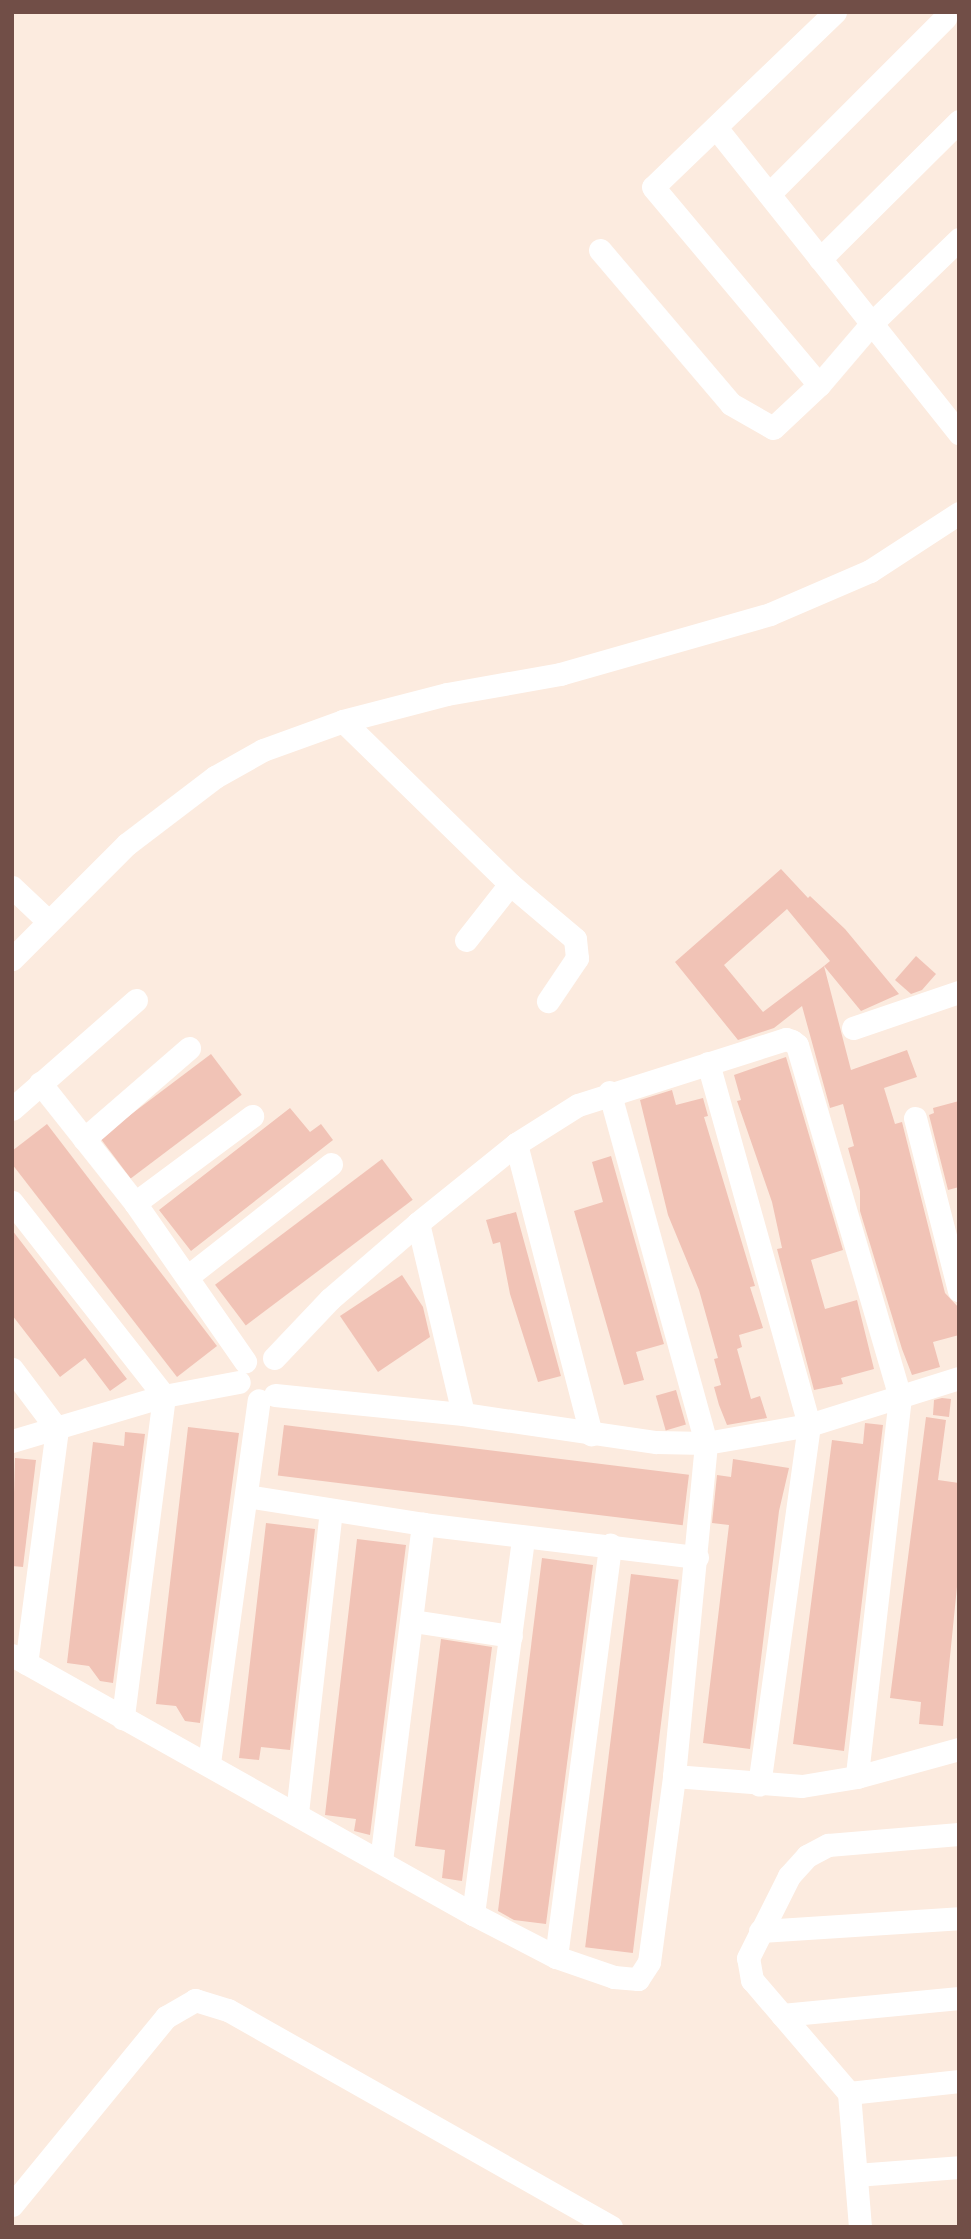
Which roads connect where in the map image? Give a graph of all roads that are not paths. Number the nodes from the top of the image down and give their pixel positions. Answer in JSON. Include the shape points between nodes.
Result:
{"nodes":[{"id":1,"x":835,"y":12,"type":"edge"},
{"id":2,"x":948,"y":20,"type":"edge"},
{"id":3,"x":959,"y":121,"type":"edge"},
{"id":4,"x":717,"y":129,"type":"junction"},
{"id":5,"x":769,"y":194,"type":"junction"},
{"id":6,"x":959,"y":239,"type":"edge"},
{"id":7,"x":600,"y":250,"type":"dead end"},
{"id":8,"x":820,"y":259,"type":"junction"},
{"id":9,"x":872,"y":323,"type":"junction"},
{"id":10,"x":819,"y":385,"type":"junction"},
{"id":11,"x":959,"y":433,"type":"edge"},
{"id":12,"x":959,"y":513,"type":"edge"},
{"id":13,"x":343,"y":721,"type":"junction"},
{"id":14,"x":510,"y":884,"type":"junction"},
{"id":15,"x":12,"y":887,"type":"edge"},
{"id":16,"x":48,"y":921,"type":"junction"},
{"id":17,"x":466,"y":940,"type":"dead end"},
{"id":18,"x":12,"y":959,"type":"edge"},
{"id":19,"x":959,"y":992,"type":"edge"},
{"id":20,"x":136,"y":1000,"type":"dead end"},
{"id":21,"x":548,"y":1001,"type":"dead end"},
{"id":22,"x":853,"y":1028,"type":"dead end"},
{"id":23,"x":188,"y":1048,"type":"dead end"},
{"id":24,"x":708,"y":1063,"type":"junction"},
{"id":25,"x":40,"y":1083,"type":"junction"},
{"id":26,"x":609,"y":1093,"type":"junction"},
{"id":27,"x":12,"y":1109,"type":"edge"},
{"id":28,"x":252,"y":1116,"type":"dead end"},
{"id":29,"x":915,"y":1118,"type":"dead end"},
{"id":30,"x":84,"y":1139,"type":"junction"},
{"id":31,"x":516,"y":1144,"type":"junction"},
{"id":32,"x":331,"y":1164,"type":"dead end"},
{"id":33,"x":12,"y":1202,"type":"edge"},
{"id":34,"x":135,"y":1203,"type":"junction"},
{"id":35,"x":418,"y":1223,"type":"junction"},
{"id":36,"x":187,"y":1277,"type":"junction"},
{"id":37,"x":959,"y":1290,"type":"edge"},
{"id":38,"x":274,"y":1358,"type":"junction"},
{"id":39,"x":12,"y":1370,"type":"edge"},
{"id":40,"x":242,"y":1371,"type":"junction"},
{"id":41,"x":959,"y":1378,"type":"edge"},
{"id":42,"x":164,"y":1396,"type":"junction"},
{"id":43,"x":267,"y":1397,"type":"junction"},
{"id":44,"x":900,"y":1397,"type":"junction"},
{"id":45,"x":463,"y":1414,"type":"junction"},
{"id":46,"x":809,"y":1424,"type":"junction"},
{"id":47,"x":57,"y":1429,"type":"junction"},
{"id":48,"x":590,"y":1434,"type":"junction"},
{"id":49,"x":12,"y":1441,"type":"edge"},
{"id":50,"x":706,"y":1443,"type":"junction"},
{"id":51,"x":247,"y":1496,"type":"junction"},
{"id":52,"x":331,"y":1510,"type":"junction"},
{"id":53,"x":423,"y":1524,"type":"junction"},
{"id":54,"x":523,"y":1537,"type":"junction"},
{"id":55,"x":610,"y":1545,"type":"junction"},
{"id":56,"x":697,"y":1557,"type":"junction"},
{"id":57,"x":413,"y":1621,"type":"junction"},
{"id":58,"x":511,"y":1636,"type":"junction"},
{"id":59,"x":19,"y":1659,"type":"edge"},
{"id":60,"x":123,"y":1718,"type":"junction"},
{"id":61,"x":959,"y":1749,"type":"edge"},
{"id":62,"x":209,"y":1763,"type":"junction"},
{"id":63,"x":674,"y":1776,"type":"junction"},
{"id":64,"x":857,"y":1777,"type":"junction"},
{"id":65,"x":759,"y":1785,"type":"junction"},
{"id":66,"x":297,"y":1813,"type":"junction"},
{"id":67,"x":959,"y":1834,"type":"edge"},
{"id":68,"x":381,"y":1861,"type":"junction"},
{"id":69,"x":473,"y":1914,"type":"junction"},
{"id":70,"x":959,"y":1918,"type":"edge"},
{"id":71,"x":760,"y":1931,"type":"junction"},
{"id":72,"x":556,"y":1957,"type":"junction"},
{"id":73,"x":959,"y":1998,"type":"edge"},
{"id":74,"x":782,"y":2015,"type":"junction"},
{"id":75,"x":959,"y":2081,"type":"edge"},
{"id":76,"x":849,"y":2093,"type":"junction"},
{"id":77,"x":959,"y":2167,"type":"edge"},
{"id":78,"x":856,"y":2175,"type":"junction"},
{"id":79,"x":12,"y":2205,"type":"edge"},
{"id":80,"x":611,"y":2227,"type":"edge"},
{"id":81,"x":860,"y":2227,"type":"edge"}],
"edges":[{"from":1,"to":4,"type":"street"},
{"from":2,"to":5,"type":"street"},
{"from":3,"to":8,"type":"street"},
{"from":4,"to":5,"type":"street"},
{"from":4,"to":10,"type":"street","via":[[653,187]]},
{"from":5,"to":8,"type":"street"},
{"from":6,"to":9,"type":"street"},
{"from":7,"to":10,"type":"street","via":[[730,404],[773,428]]},
{"from":8,"to":9,"type":"street"},
{"from":9,"to":10,"type":"street"},
{"from":9,"to":11,"type":"street"},
{"from":12,"to":13,"type":"street","via":[[870,570],[770,614],[560,674],[447,694]]},
{"from":13,"to":14,"type":"street"},
{"from":13,"to":16,"type":"street","via":[[263,750],[215,777],[127,844]]},
{"from":14,"to":17,"type":"street"},
{"from":14,"to":21,"type":"street","via":[[575,939],[579,948]]},
{"from":15,"to":16,"type":"street"},
{"from":16,"to":18,"type":"street"},
{"from":19,"to":22,"type":"street"},
{"from":20,"to":25,"type":"street"},
{"from":23,"to":30,"type":"street"},
{"from":24,"to":26,"type":"street"},
{"from":24,"to":44,"type":"street","via":[[786,1039],[797,1045]]},
{"from":24,"to":46,"type":"street"},
{"from":25,"to":27,"type":"street"},
{"from":25,"to":30,"type":"street"},
{"from":26,"to":31,"type":"street","via":[[578,1105]]},
{"from":26,"to":50,"type":"street"},
{"from":28,"to":34,"type":"street"},
{"from":29,"to":37,"type":"street"},
{"from":30,"to":34,"type":"street"},
{"from":31,"to":35,"type":"street"},
{"from":31,"to":48,"type":"street"},
{"from":32,"to":36,"type":"street"},
{"from":33,"to":42,"type":"street"},
{"from":34,"to":36,"type":"street"},
{"from":35,"to":38,"type":"street","via":[[330,1299]]},
{"from":35,"to":45,"type":"street"},
{"from":36,"to":40,"type":"street"},
{"from":38,"to":40,"type":"street","via":[[258,1354]]},
{"from":38,"to":43,"type":"street","via":[[284,1372]]},
{"from":39,"to":47,"type":"street"},
{"from":40,"to":42,"type":"street"},
{"from":40,"to":43,"type":"street","via":[[247,1395]]},
{"from":41,"to":44,"type":"street"},
{"from":42,"to":47,"type":"street"},
{"from":42,"to":60,"type":"street"},
{"from":43,"to":45,"type":"street"},
{"from":43,"to":51,"type":"street"},
{"from":44,"to":46,"type":"street"},
{"from":44,"to":64,"type":"street"},
{"from":45,"to":48,"type":"street"},
{"from":46,"to":50,"type":"street"},
{"from":46,"to":65,"type":"street"},
{"from":47,"to":49,"type":"street"},
{"from":47,"to":59,"type":"street"},
{"from":48,"to":50,"type":"street"},
{"from":50,"to":56,"type":"street"},
{"from":51,"to":52,"type":"street"},
{"from":51,"to":62,"type":"street"},
{"from":52,"to":53,"type":"street"},
{"from":52,"to":66,"type":"street"},
{"from":53,"to":54,"type":"street"},
{"from":53,"to":57,"type":"street"},
{"from":54,"to":55,"type":"street"},
{"from":54,"to":58,"type":"street"},
{"from":55,"to":56,"type":"street"},
{"from":55,"to":72,"type":"street"},
{"from":56,"to":63,"type":"street"},
{"from":57,"to":58,"type":"street"},
{"from":57,"to":68,"type":"street"},
{"from":58,"to":69,"type":"street"},
{"from":59,"to":60,"type":"street"},
{"from":60,"to":62,"type":"street"},
{"from":61,"to":64,"type":"street"},
{"from":62,"to":66,"type":"street"},
{"from":63,"to":65,"type":"street"},
{"from":63,"to":72,"type":"street","via":[[649,1962],[643,1973],[638,1979],[614,1977]]},
{"from":64,"to":65,"type":"street","via":[[802,1786]]},
{"from":66,"to":68,"type":"street"},
{"from":67,"to":71,"type":"street","via":[[828,1845],[807,1856],[789,1876]]},
{"from":68,"to":69,"type":"street"},
{"from":69,"to":72,"type":"street"},
{"from":70,"to":71,"type":"street"},
{"from":71,"to":74,"type":"street","via":[[748,1958],[752,1980]]},
{"from":73,"to":74,"type":"street"},
{"from":74,"to":76,"type":"street"},
{"from":75,"to":76,"type":"street"},
{"from":76,"to":78,"type":"street"},
{"from":77,"to":78,"type":"street"},
{"from":78,"to":81,"type":"street"},
{"from":79,"to":80,"type":"street","via":[[166,2018],[195,2000],[228,2010]]}]}
